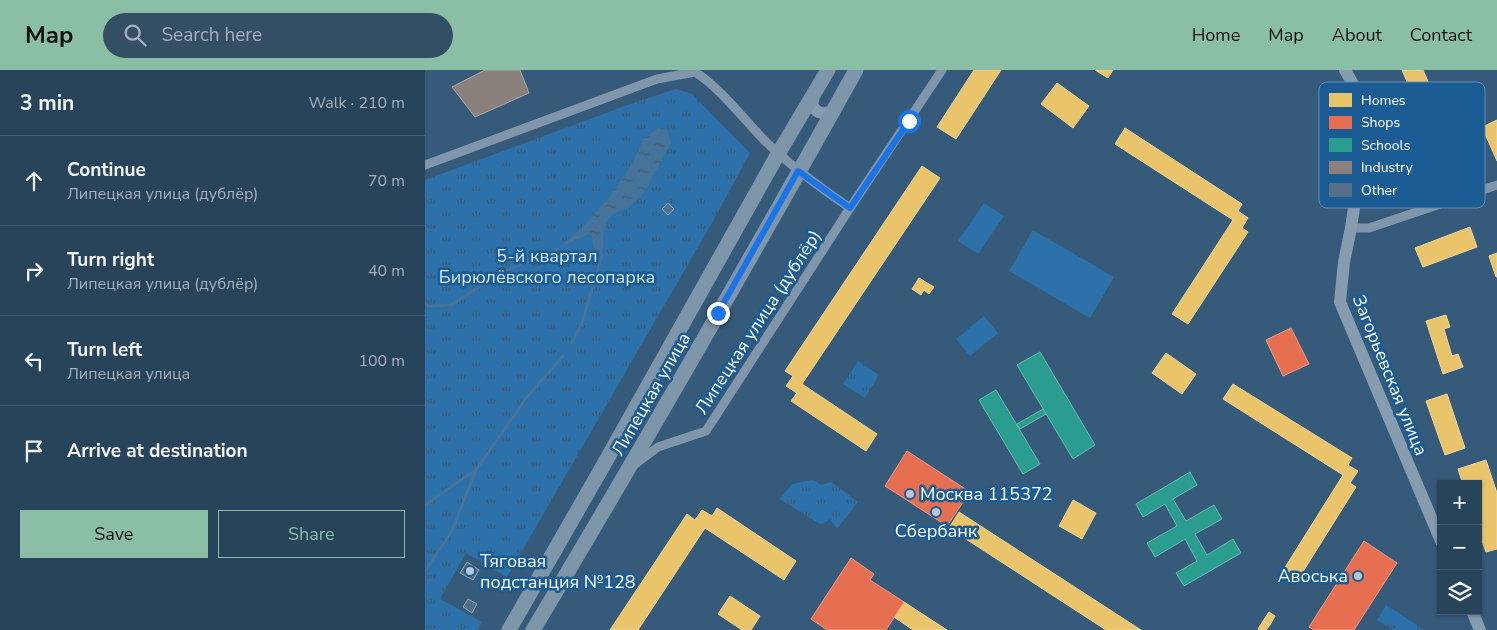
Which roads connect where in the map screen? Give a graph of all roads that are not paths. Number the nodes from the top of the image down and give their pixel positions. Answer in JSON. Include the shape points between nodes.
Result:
{"nodes":[{"id":1,"x":828,"y":70,"type":"edge"},
{"id":2,"x":856,"y":70,"type":"edge"},
{"id":3,"x":942,"y":70,"type":"edge"},
{"id":4,"x":1345,"y":70,"type":"edge"},
{"id":5,"x":1352,"y":82,"type":"edge"},
{"id":6,"x":814,"y":95,"type":"junction"},
{"id":7,"x":835,"y":107,"type":"junction"},
{"id":8,"x":778,"y":154,"type":"junction"},
{"id":9,"x":425,"y":165,"type":"edge"},
{"id":10,"x":798,"y":171,"type":"junction"},
{"id":11,"x":1497,"y":185,"type":"edge"},
{"id":12,"x":1485,"y":189,"type":"edge"},
{"id":13,"x":850,"y":208,"type":"junction"},
{"id":14,"x":1354,"y":208,"type":"edge"},
{"id":15,"x":1429,"y":208,"type":"edge"},
{"id":16,"x":1351,"y":228,"type":"junction"},
{"id":17,"x":630,"y":468,"type":"junction"},
{"id":18,"x":1437,"y":532,"type":"edge"},
{"id":19,"x":1474,"y":615,"type":"edge"},
{"id":20,"x":509,"y":630,"type":"edge"},
{"id":21,"x":533,"y":630,"type":"edge"},
{"id":22,"x":1480,"y":630,"type":"edge"}],
"edges":[{"from":1,"to":6,"type":"main road","name":"Липецкая улица"},
{"from":2,"to":7,"type":"main road","name":"Липецкая улица"},
{"from":3,"to":13,"type":"street","name":"Липецкая улица (дублёр)"},
{"from":4,"to":5,"type":"street","name":"Загорьевская улица"},
{"from":6,"to":7,"type":"street","via":[[812,105],[817,112],[829,113]]},
{"from":6,"to":8,"type":"main road","name":"Липецкая улица"},
{"from":7,"to":10,"type":"main road","name":"Липецкая улица"},
{"from":8,"to":9,"type":"street","via":[[695,72],[657,79]]},
{"from":8,"to":10,"type":"street"},
{"from":8,"to":20,"type":"main road","name":"Липецкая улица"},
{"from":10,"to":13,"type":"street"},
{"from":10,"to":17,"type":"main road","name":"Липецкая улица"},
{"from":11,"to":12,"type":"street"},
{"from":13,"to":17,"type":"street","name":"Липецкая улица (дублёр)","via":[[706,431],[658,447]]},
{"from":14,"to":16,"type":"street","name":"Загорьевская улица"},
{"from":15,"to":16,"type":"street","via":[[1369,228]]},
{"from":16,"to":18,"type":"street","name":"Загорьевская улица","via":[[1340,302]]},
{"from":17,"to":21,"type":"main road","name":"Липецкая улица"},
{"from":19,"to":22,"type":"street"}]}
